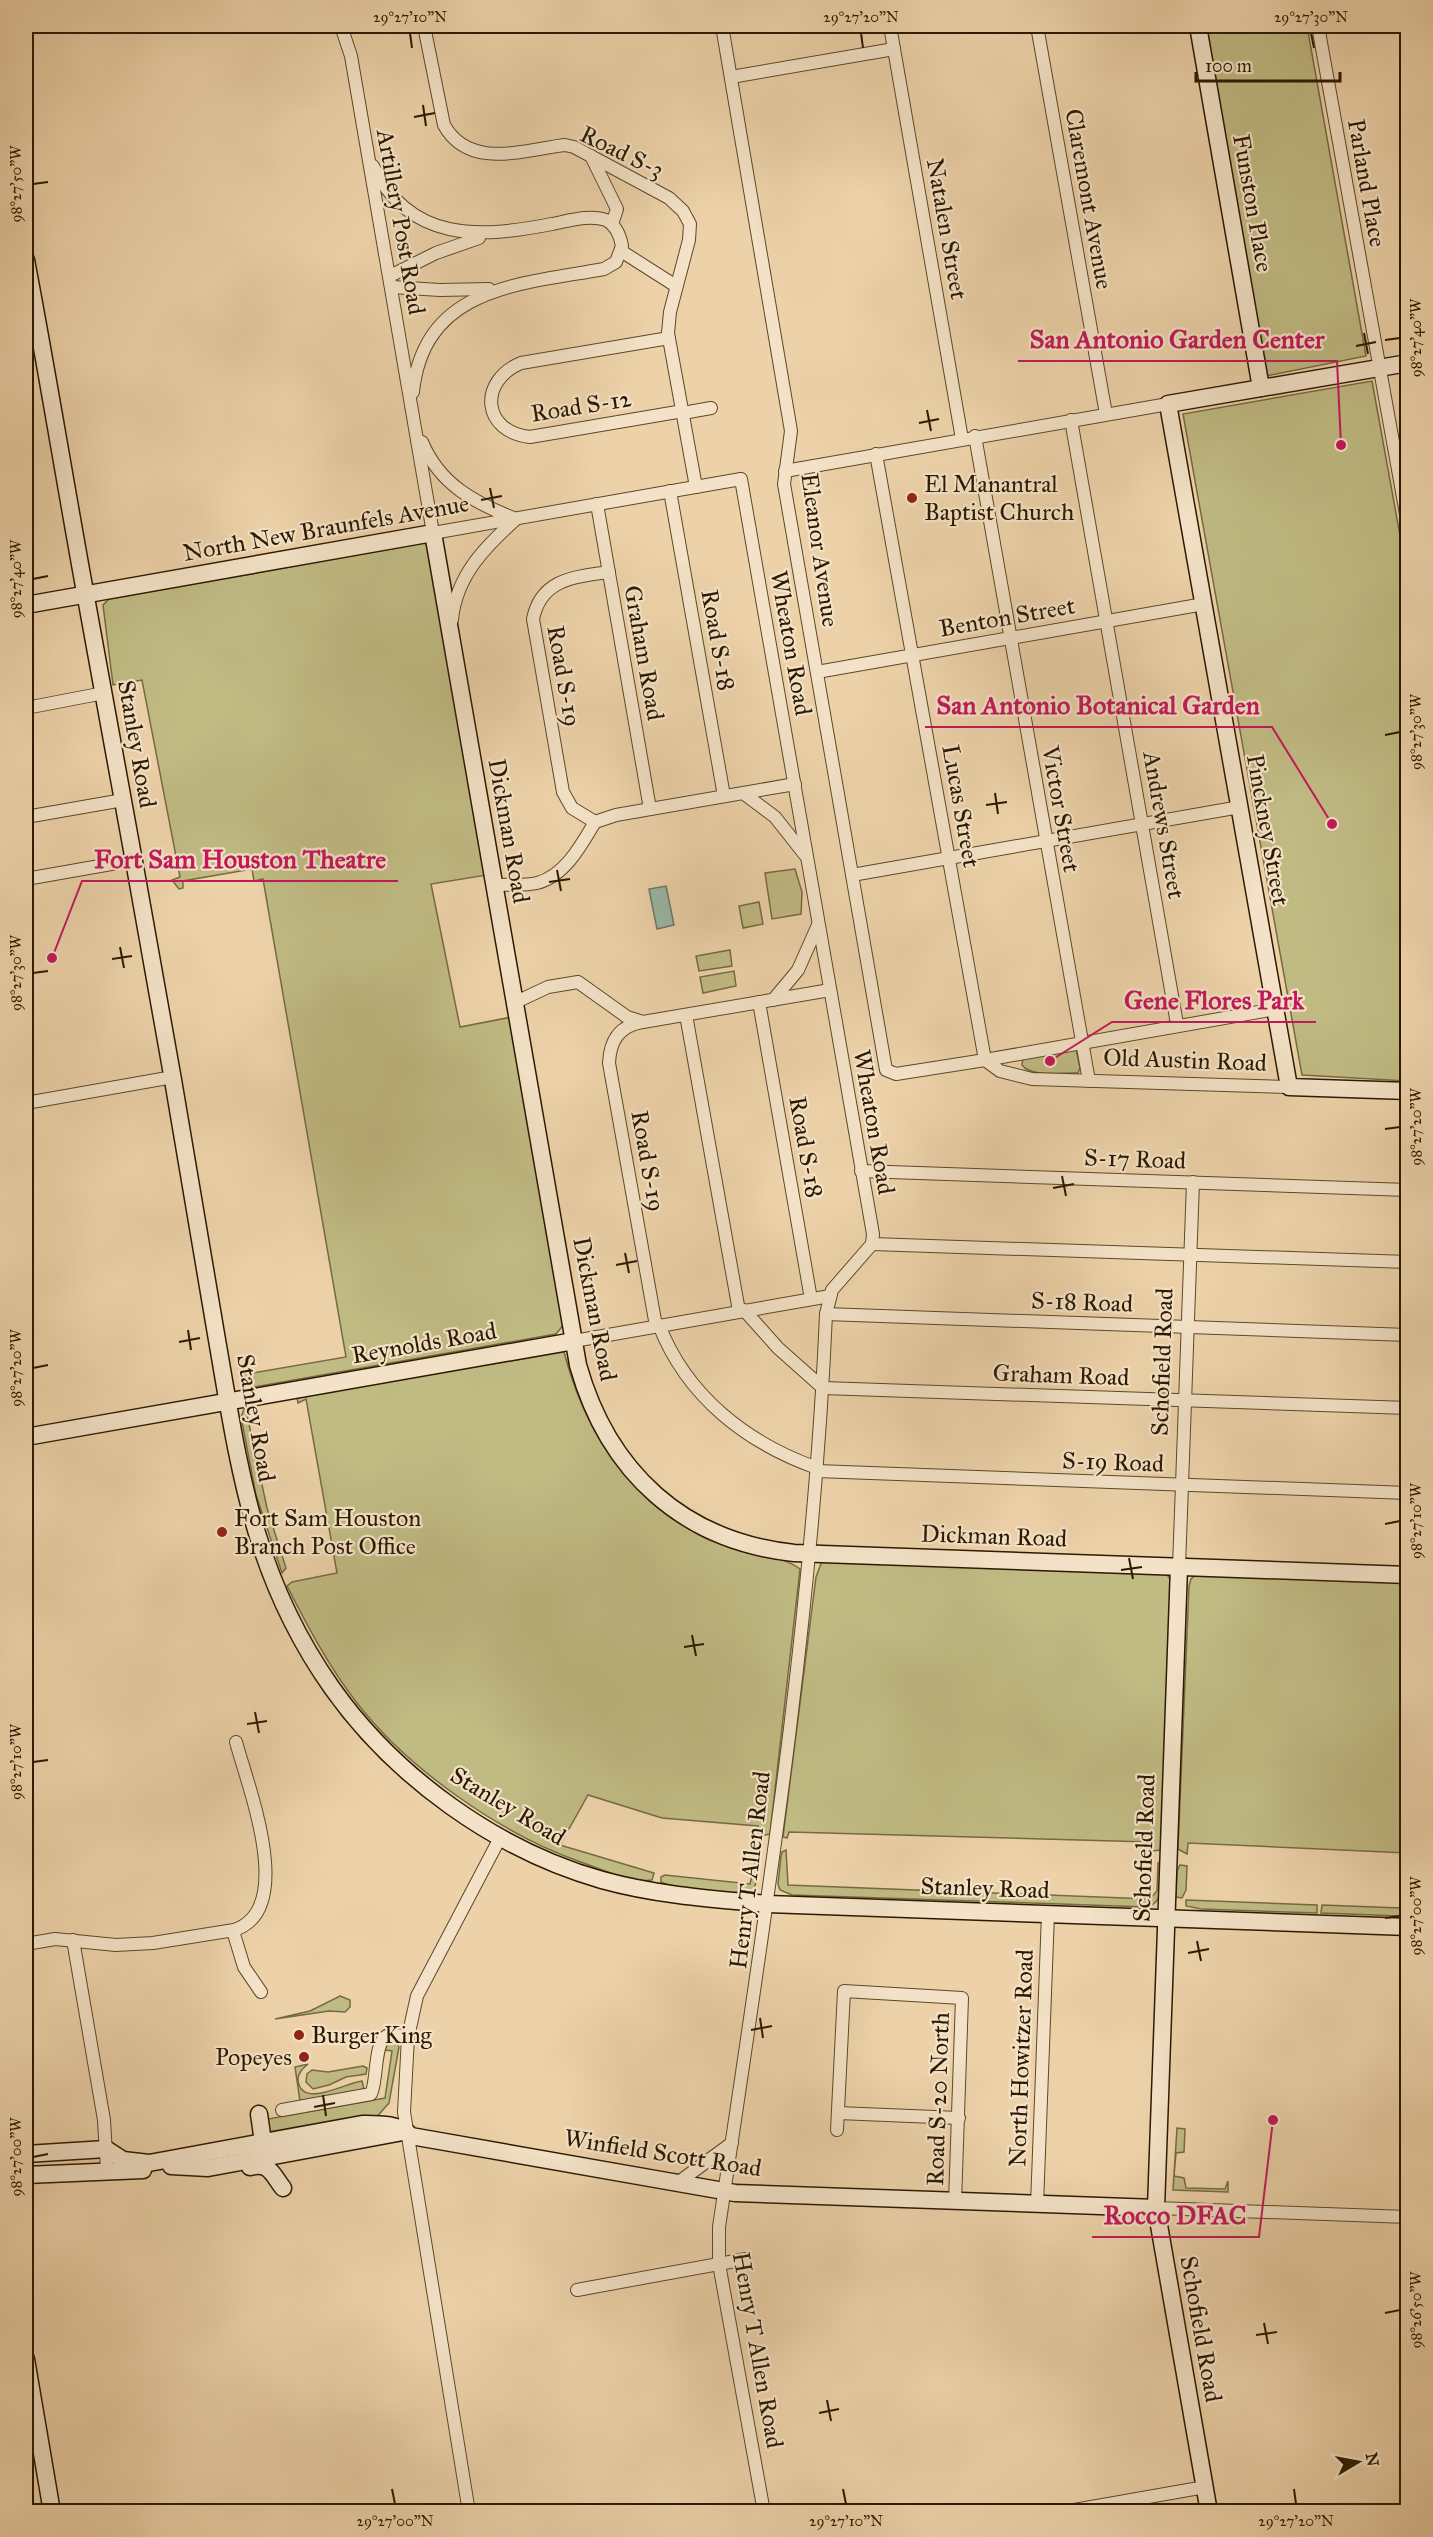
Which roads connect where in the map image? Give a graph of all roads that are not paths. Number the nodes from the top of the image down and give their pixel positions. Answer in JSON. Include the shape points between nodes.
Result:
{"nodes":[{"id":1,"x":341,"y":26,"type":"edge"},
{"id":2,"x":424,"y":26,"type":"edge"},
{"id":3,"x":722,"y":26,"type":"edge"},
{"id":4,"x":890,"y":26,"type":"edge"},
{"id":5,"x":1037,"y":26,"type":"edge"},
{"id":6,"x":1198,"y":26,"type":"edge"},
{"id":7,"x":1318,"y":26,"type":"edge"},
{"id":8,"x":894,"y":49,"type":"junction"},
{"id":9,"x":731,"y":77,"type":"junction"},
{"id":10,"x":369,"y":155,"type":"junction"},
{"id":11,"x":591,"y":156,"type":"junction"},
{"id":12,"x":612,"y":224,"type":"junction"},
{"id":13,"x":496,"y":234,"type":"junction"},
{"id":14,"x":621,"y":251,"type":"junction"},
{"id":15,"x":26,"y":260,"type":"edge"},
{"id":16,"x":391,"y":281,"type":"junction"},
{"id":17,"x":676,"y":286,"type":"junction"},
{"id":18,"x":496,"y":289,"type":"junction"},
{"id":19,"x":669,"y":338,"type":"junction"},
{"id":20,"x":1407,"y":363,"type":"edge"},
{"id":21,"x":1379,"y":368,"type":"junction"},
{"id":22,"x":1261,"y":388,"type":"junction"},
{"id":23,"x":1168,"y":404,"type":"junction"},
{"id":24,"x":412,"y":408,"type":"junction"},
{"id":25,"x":711,"y":408,"type":"dead end"},
{"id":26,"x":683,"y":412,"type":"junction"},
{"id":27,"x":1106,"y":414,"type":"junction"},
{"id":28,"x":1071,"y":420,"type":"junction"},
{"id":29,"x":416,"y":427,"type":"junction"},
{"id":30,"x":975,"y":436,"type":"junction"},
{"id":31,"x":962,"y":439,"type":"junction"},
{"id":32,"x":876,"y":454,"type":"junction"},
{"id":33,"x":785,"y":471,"type":"junction"},
{"id":34,"x":741,"y":479,"type":"joint"},
{"id":35,"x":696,"y":487,"type":"junction"},
{"id":36,"x":670,"y":491,"type":"junction"},
{"id":37,"x":597,"y":504,"type":"junction"},
{"id":38,"x":516,"y":519,"type":"junction"},
{"id":39,"x":1407,"y":525,"type":"edge"},
{"id":40,"x":433,"y":533,"type":"junction"},
{"id":41,"x":609,"y":572,"type":"junction"},
{"id":42,"x":85,"y":594,"type":"junction"},
{"id":43,"x":1204,"y":604,"type":"junction"},
{"id":44,"x":26,"y":605,"type":"edge"},
{"id":45,"x":1107,"y":621,"type":"junction"},
{"id":46,"x":1009,"y":638,"type":"junction"},
{"id":47,"x":451,"y":639,"type":"junction"},
{"id":48,"x":913,"y":655,"type":"junction"},
{"id":49,"x":817,"y":672,"type":"junction"},
{"id":50,"x":104,"y":693,"type":"junction"},
{"id":51,"x":26,"y":708,"type":"edge"},
{"id":52,"x":795,"y":784,"type":"junction"},
{"id":53,"x":743,"y":793,"type":"junction"},
{"id":54,"x":724,"y":796,"type":"junction"},
{"id":55,"x":123,"y":800,"type":"junction"},
{"id":56,"x":1240,"y":807,"type":"junction"},
{"id":57,"x":650,"y":809,"type":"junction"},
{"id":58,"x":26,"y":817,"type":"edge"},
{"id":59,"x":595,"y":822,"type":"junction"},
{"id":60,"x":1143,"y":824,"type":"junction"},
{"id":61,"x":1045,"y":840,"type":"junction"},
{"id":62,"x":949,"y":858,"type":"junction"},
{"id":63,"x":807,"y":859,"type":"junction"},
{"id":64,"x":134,"y":860,"type":"junction"},
{"id":65,"x":852,"y":875,"type":"junction"},
{"id":66,"x":26,"y":879,"type":"edge"},
{"id":67,"x":494,"y":885,"type":"junction"},
{"id":68,"x":818,"y":924,"type":"junction"},
{"id":69,"x":830,"y":990,"type":"junction"},
{"id":70,"x":773,"y":1000,"type":"junction"},
{"id":71,"x":516,"y":1002,"type":"junction"},
{"id":72,"x":759,"y":1002,"type":"junction"},
{"id":73,"x":1276,"y":1009,"type":"junction"},
{"id":74,"x":686,"y":1015,"type":"junction"},
{"id":75,"x":644,"y":1022,"type":"junction"},
{"id":76,"x":1177,"y":1024,"type":"junction"},
{"id":77,"x":1080,"y":1043,"type":"junction"},
{"id":78,"x":985,"y":1060,"type":"junction"},
{"id":79,"x":172,"y":1077,"type":"junction"},
{"id":80,"x":1089,"y":1082,"type":"junction"},
{"id":81,"x":1289,"y":1087,"type":"junction"},
{"id":82,"x":1407,"y":1091,"type":"edge"},
{"id":83,"x":26,"y":1103,"type":"edge"},
{"id":84,"x":861,"y":1171,"type":"junction"},
{"id":85,"x":1192,"y":1182,"type":"junction"},
{"id":86,"x":1407,"y":1190,"type":"edge"},
{"id":87,"x":872,"y":1244,"type":"junction"},
{"id":88,"x":1190,"y":1254,"type":"junction"},
{"id":89,"x":1407,"y":1262,"type":"edge"},
{"id":90,"x":830,"y":1296,"type":"junction"},
{"id":91,"x":811,"y":1299,"type":"junction"},
{"id":92,"x":741,"y":1311,"type":"junction"},
{"id":93,"x":826,"y":1314,"type":"junction"},
{"id":94,"x":658,"y":1326,"type":"junction"},
{"id":95,"x":1187,"y":1327,"type":"junction"},
{"id":96,"x":1407,"y":1335,"type":"edge"},
{"id":97,"x":574,"y":1341,"type":"junction"},
{"id":98,"x":823,"y":1388,"type":"junction"},
{"id":99,"x":1184,"y":1400,"type":"junction"},
{"id":100,"x":228,"y":1402,"type":"junction"},
{"id":101,"x":1407,"y":1408,"type":"edge"},
{"id":102,"x":26,"y":1437,"type":"edge"},
{"id":103,"x":817,"y":1470,"type":"junction"},
{"id":104,"x":1181,"y":1485,"type":"junction"},
{"id":105,"x":1407,"y":1493,"type":"edge"},
{"id":106,"x":810,"y":1553,"type":"junction"},
{"id":107,"x":1179,"y":1567,"type":"junction"},
{"id":108,"x":1407,"y":1575,"type":"edge"},
{"id":109,"x":236,"y":1742,"type":"dead end"},
{"id":110,"x":501,"y":1836,"type":"junction"},
{"id":111,"x":768,"y":1904,"type":"junction"},
{"id":112,"x":1048,"y":1914,"type":"junction"},
{"id":113,"x":1166,"y":1918,"type":"junction"},
{"id":114,"x":1407,"y":1927,"type":"edge"},
{"id":115,"x":233,"y":1930,"type":"junction"},
{"id":116,"x":73,"y":1940,"type":"junction"},
{"id":117,"x":26,"y":1944,"type":"edge"},
{"id":118,"x":261,"y":1992,"type":"dead end"},
{"id":119,"x":408,"y":2037,"type":"junction"},
{"id":120,"x":282,"y":2110,"type":"dead end"},
{"id":121,"x":838,"y":2113,"type":"junction"},
{"id":122,"x":259,"y":2114,"type":"dead end"},
{"id":123,"x":959,"y":2118,"type":"junction"},
{"id":124,"x":837,"y":2130,"type":"dead end"},
{"id":125,"x":407,"y":2132,"type":"junction"},
{"id":126,"x":263,"y":2142,"type":"junction"},
{"id":127,"x":732,"y":2143,"type":"junction"},
{"id":128,"x":106,"y":2149,"type":"junction"},
{"id":129,"x":298,"y":2151,"type":"junction"},
{"id":130,"x":27,"y":2153,"type":"edge"},
{"id":131,"x":208,"y":2168,"type":"junction"},
{"id":132,"x":107,"y":2171,"type":"junction"},
{"id":133,"x":29,"y":2179,"type":"edge"},
{"id":134,"x":676,"y":2184,"type":"junction"},
{"id":135,"x":724,"y":2192,"type":"junction"},
{"id":136,"x":955,"y":2202,"type":"junction"},
{"id":137,"x":1037,"y":2205,"type":"junction"},
{"id":138,"x":1156,"y":2208,"type":"junction"},
{"id":139,"x":1407,"y":2217,"type":"edge"},
{"id":140,"x":746,"y":2259,"type":"dead end"},
{"id":141,"x":719,"y":2264,"type":"junction"},
{"id":142,"x":577,"y":2290,"type":"dead end"},
{"id":143,"x":26,"y":2359,"type":"edge"},
{"id":144,"x":1204,"y":2487,"type":"junction"},
{"id":145,"x":52,"y":2511,"type":"edge"},
{"id":146,"x":469,"y":2511,"type":"edge"},
{"id":147,"x":764,"y":2511,"type":"edge"},
{"id":148,"x":1063,"y":2511,"type":"edge"},
{"id":149,"x":1209,"y":2511,"type":"edge"}],
"edges":[{"from":1,"to":10,"type":"street","name":"Artillery Post Road","via":[[351,56]]},
{"from":2,"to":11,"type":"street","name":"Road S-3","via":[[444,125],[465,149],[488,154],[566,145]]},
{"from":3,"to":9,"type":"street","name":"Eleanor Avenue"},
{"from":4,"to":8,"type":"street","name":"Natalen Street"},
{"from":5,"to":27,"type":"street","name":"Claremont Avenue"},
{"from":6,"to":22,"type":"street","name":"Funston Place"},
{"from":7,"to":21,"type":"street","name":"Parland Place"},
{"from":8,"to":9,"type":"street"},
{"from":8,"to":31,"type":"street","name":"Natalen Street"},
{"from":9,"to":33,"type":"street","name":"Eleanor Avenue","via":[[791,430]]},
{"from":10,"to":13,"type":"street","via":[[390,192],[428,222],[465,233]]},
{"from":10,"to":16,"type":"street","name":"Artillery Post Road"},
{"from":11,"to":12,"type":"street","via":[[617,209]]},
{"from":11,"to":17,"type":"street","name":"Road S-3","via":[[669,198],[683,211],[690,224],[689,240]]},
{"from":12,"to":13,"type":"street","via":[[588,218]]},
{"from":12,"to":14,"type":"street","via":[[621,240]]},
{"from":13,"to":16,"type":"street","via":[[462,242]]},
{"from":14,"to":17,"type":"street"},
{"from":14,"to":18,"type":"street","via":[[616,262],[603,269]]},
{"from":15,"to":42,"type":"street","name":"Stanley Road"},
{"from":16,"to":18,"type":"street","via":[[440,290]]},
{"from":16,"to":24,"type":"street","name":"Artillery Post Road"},
{"from":17,"to":19,"type":"street","name":"Road S-3"},
{"from":18,"to":24,"type":"street","via":[[459,308],[428,343],[415,377]]},
{"from":19,"to":26,"type":"street","name":"Road S-3"},
{"from":19,"to":26,"type":"street","name":"Road S-12","via":[[521,363],[507,369],[494,384],[493,414],[502,427],[517,436],[530,437]]},
{"from":20,"to":21,"type":"street"},
{"from":21,"to":22,"type":"street"},
{"from":21,"to":39,"type":"street","name":"Parland Place"},
{"from":22,"to":23,"type":"street"},
{"from":23,"to":27,"type":"street"},
{"from":23,"to":43,"type":"street","name":"Pinckney Street"},
{"from":24,"to":29,"type":"street","name":"Artillery Post Road"},
{"from":25,"to":26,"type":"street"},
{"from":26,"to":35,"type":"street","name":"Road S-3"},
{"from":27,"to":28,"type":"street"},
{"from":28,"to":30,"type":"street"},
{"from":28,"to":45,"type":"street","name":"Andrews Street"},
{"from":29,"to":38,"type":"street","name":"Artillery Post Road","via":[[432,461],[454,488]]},
{"from":29,"to":40,"type":"street","name":"Artillery Post Road"},
{"from":30,"to":31,"type":"street"},
{"from":30,"to":46,"type":"street","name":"Victor Street"},
{"from":31,"to":32,"type":"street"},
{"from":32,"to":33,"type":"street"},
{"from":32,"to":48,"type":"street","name":"Lucas Street"},
{"from":33,"to":49,"type":"street","name":"Eleanor Avenue","via":[[784,484]]},
{"from":34,"to":35,"type":"street","name":"North New Braunfels Avenue"},
{"from":34,"to":52,"type":"street","name":"Wheaton Road"},
{"from":35,"to":36,"type":"street","name":"North New Braunfels Avenue"},
{"from":36,"to":37,"type":"street","name":"North New Braunfels Avenue"},
{"from":36,"to":54,"type":"street","name":"Road S-18"},
{"from":37,"to":38,"type":"street","name":"North New Braunfels Avenue"},
{"from":37,"to":41,"type":"street","name":"Graham Road"},
{"from":38,"to":40,"type":"street","name":"North New Braunfels Avenue"},
{"from":38,"to":47,"type":"street","name":"Dickman Road","via":[[479,555],[463,580],[454,603]]},
{"from":40,"to":42,"type":"street","name":"North New Braunfels Avenue"},
{"from":40,"to":47,"type":"street","name":"Dickman Road"},
{"from":41,"to":57,"type":"street","name":"Graham Road"},
{"from":41,"to":59,"type":"street","name":"Road S-19","via":[[563,581],[549,588],[536,603],[532,619],[563,792],[572,808]]},
{"from":42,"to":44,"type":"street","name":"North New Braunfels Avenue"},
{"from":42,"to":50,"type":"street","name":"Stanley Road"},
{"from":43,"to":45,"type":"street","name":"Benton Street"},
{"from":43,"to":56,"type":"street","name":"Pinckney Street"},
{"from":45,"to":46,"type":"street","name":"Benton Street"},
{"from":45,"to":60,"type":"street","name":"Andrews Street"},
{"from":46,"to":48,"type":"street","name":"Benton Street"},
{"from":46,"to":61,"type":"street","name":"Victor Street"},
{"from":47,"to":67,"type":"street","name":"Dickman Road"},
{"from":48,"to":49,"type":"street","name":"Benton Street"},
{"from":48,"to":62,"type":"street","name":"Lucas Street"},
{"from":49,"to":65,"type":"street","name":"Eleanor Avenue"},
{"from":50,"to":51,"type":"street"},
{"from":50,"to":55,"type":"street","name":"Stanley Road"},
{"from":52,"to":53,"type":"street"},
{"from":52,"to":63,"type":"street","name":"Wheaton Road"},
{"from":53,"to":54,"type":"street"},
{"from":53,"to":63,"type":"street","via":[[775,817]]},
{"from":54,"to":57,"type":"street"},
{"from":55,"to":58,"type":"street"},
{"from":55,"to":64,"type":"street","name":"Stanley Road"},
{"from":56,"to":60,"type":"street"},
{"from":56,"to":73,"type":"street","name":"Pinckney Street"},
{"from":57,"to":59,"type":"street"},
{"from":59,"to":67,"type":"street","via":[[572,857],[552,877],[537,883]]},
{"from":60,"to":61,"type":"street"},
{"from":60,"to":76,"type":"street","name":"Andrews Street"},
{"from":61,"to":62,"type":"street"},
{"from":61,"to":77,"type":"street","name":"Victor Street"},
{"from":62,"to":65,"type":"street"},
{"from":62,"to":78,"type":"street","name":"Lucas Street"},
{"from":63,"to":68,"type":"street","name":"Wheaton Road"},
{"from":64,"to":66,"type":"street"},
{"from":64,"to":79,"type":"street","name":"Stanley Road"},
{"from":65,"to":78,"type":"street","name":"Eleanor Avenue","via":[[886,1070],[896,1074]]},
{"from":67,"to":71,"type":"street","name":"Dickman Road"},
{"from":68,"to":69,"type":"street","name":"Wheaton Road"},
{"from":68,"to":70,"type":"street","via":[[798,970]]},
{"from":69,"to":70,"type":"street"},
{"from":69,"to":84,"type":"street","name":"Wheaton Road"},
{"from":70,"to":72,"type":"street"},
{"from":71,"to":75,"type":"street","via":[[548,987],[578,982],[627,1017]]},
{"from":71,"to":97,"type":"street","name":"Dickman Road"},
{"from":72,"to":74,"type":"street"},
{"from":72,"to":91,"type":"street","name":"Road S-18"},
{"from":73,"to":76,"type":"street"},
{"from":73,"to":81,"type":"street","name":"Pinckney Street"},
{"from":74,"to":75,"type":"street"},
{"from":74,"to":92,"type":"street"},
{"from":75,"to":94,"type":"street","name":"Road S-19","via":[[619,1032],[610,1047],[609,1063]]},
{"from":76,"to":77,"type":"street"},
{"from":77,"to":78,"type":"street"},
{"from":77,"to":80,"type":"street","name":"Victor Street"},
{"from":78,"to":80,"type":"street","name":"Old Austin Road","via":[[1000,1071],[1024,1078]]},
{"from":79,"to":83,"type":"street"},
{"from":79,"to":100,"type":"street","name":"Stanley Road"},
{"from":80,"to":81,"type":"street","name":"Old Austin Road"},
{"from":81,"to":82,"type":"street","name":"Old Austin Road"},
{"from":84,"to":85,"type":"street","name":"S-17 Road"},
{"from":84,"to":87,"type":"street","name":"Wheaton Road"},
{"from":85,"to":86,"type":"street","name":"S-17 Road"},
{"from":85,"to":88,"type":"street","name":"Schofield Road"},
{"from":87,"to":88,"type":"street"},
{"from":87,"to":90,"type":"street","name":"Henry T Allen Road"},
{"from":88,"to":89,"type":"street"},
{"from":88,"to":95,"type":"street","name":"Schofield Road"},
{"from":90,"to":91,"type":"street","name":"Reynolds Road"},
{"from":90,"to":93,"type":"street","name":"Henry T Allen Road"},
{"from":91,"to":92,"type":"street","name":"Reynolds Road"},
{"from":92,"to":94,"type":"street","name":"Reynolds Road"},
{"from":92,"to":98,"type":"street"},
{"from":93,"to":95,"type":"street","name":"S-18 Road"},
{"from":93,"to":98,"type":"street","name":"Henry T Allen Road"},
{"from":94,"to":97,"type":"street","name":"Reynolds Road"},
{"from":94,"to":103,"type":"street","name":"S-19 Road","via":[[688,1379],[716,1409],[749,1437]]},
{"from":95,"to":96,"type":"street","name":"S-18 Road"},
{"from":95,"to":99,"type":"street","name":"Schofield Road"},
{"from":97,"to":100,"type":"street","name":"Reynolds Road"},
{"from":97,"to":106,"type":"street","name":"Dickman Road","via":[[585,1389],[601,1427],[619,1456],[653,1493],[694,1523],[717,1534],[766,1550]]},
{"from":98,"to":99,"type":"street","name":"Graham Road"},
{"from":98,"to":103,"type":"street","name":"Henry T Allen Road"},
{"from":99,"to":101,"type":"street","name":"Graham Road"},
{"from":99,"to":104,"type":"street","name":"Schofield Road"},
{"from":100,"to":102,"type":"street","name":"Reynolds Road"},
{"from":100,"to":110,"type":"street","name":"Stanley Road","via":[[241,1481],[260,1548],[294,1627],[315,1661],[350,1712],[403,1767],[456,1809]]},
{"from":103,"to":104,"type":"street","name":"S-19 Road"},
{"from":103,"to":106,"type":"street","name":"Henry T Allen Road"},
{"from":104,"to":105,"type":"street","name":"S-19 Road"},
{"from":104,"to":107,"type":"street","name":"Schofield Road"},
{"from":106,"to":107,"type":"street","name":"Dickman Road"},
{"from":106,"to":111,"type":"street","name":"Henry T Allen Road"},
{"from":107,"to":108,"type":"street","name":"Dickman Road"},
{"from":107,"to":113,"type":"street","name":"Schofield Road"},
{"from":109,"to":115,"type":"street","via":[[264,1852],[266,1883],[257,1916]]},
{"from":110,"to":111,"type":"street","name":"Stanley Road","via":[[546,1860],[600,1880],[663,1893]]},
{"from":110,"to":119,"type":"street","via":[[424,1978]]},
{"from":111,"to":112,"type":"street","name":"Stanley Road"},
{"from":111,"to":127,"type":"street","name":"Henry T Allen Road"},
{"from":112,"to":113,"type":"street","name":"Stanley Road"},
{"from":112,"to":137,"type":"street","name":"North Howitzer Road"},
{"from":113,"to":114,"type":"street","name":"Stanley Road"},
{"from":113,"to":138,"type":"street","name":"Schofield Road"},
{"from":115,"to":116,"type":"street","via":[[153,1943],[105,1945]]},
{"from":115,"to":118,"type":"street","via":[[244,1967]]},
{"from":116,"to":117,"type":"street"},
{"from":116,"to":128,"type":"street"},
{"from":119,"to":120,"type":"street","via":[[383,2038],[378,2046],[370,2094]]},
{"from":119,"to":125,"type":"street","via":[[404,2112]]},
{"from":121,"to":123,"type":"street"},
{"from":121,"to":123,"type":"street","name":"Road S-20 North","via":[[844,1992],[963,1998]]},
{"from":121,"to":124,"type":"street"},
{"from":122,"to":126,"type":"street"},
{"from":123,"to":136,"type":"street","name":"Road S-20 North"},
{"from":125,"to":126,"type":"street","via":[[362,2124]]},
{"from":125,"to":129,"type":"street","name":"Winfield Scott Road"},
{"from":125,"to":134,"type":"street","name":"Winfield Scott Road","via":[[411,2136]]},
{"from":125,"to":146,"type":"street"},
{"from":126,"to":128,"type":"street","via":[[149,2163],[123,2160]]},
{"from":127,"to":134,"type":"street"},
{"from":127,"to":135,"type":"street","name":"Henry T Allen Road"},
{"from":128,"to":130,"type":"street"},
{"from":128,"to":132,"type":"street"},
{"from":129,"to":131,"type":"street","name":"Winfield Scott Road"},
{"from":129,"to":131,"type":"street","via":[[286,2162],[283,2188],[274,2172],[263,2165],[222,2171]]},
{"from":131,"to":132,"type":"street","name":"Winfield Scott Road","via":[[177,2165]]},
{"from":132,"to":133,"type":"street","name":"Winfield Scott Road"},
{"from":134,"to":135,"type":"street","name":"Winfield Scott Road"},
{"from":135,"to":136,"type":"street","name":"Winfield Scott Road"},
{"from":135,"to":141,"type":"street","name":"Henry T Allen Road"},
{"from":136,"to":137,"type":"street","name":"Winfield Scott Road"},
{"from":137,"to":138,"type":"street","name":"Winfield Scott Road"},
{"from":138,"to":139,"type":"street","name":"Winfield Scott Road"},
{"from":138,"to":144,"type":"street","name":"Schofield Road"},
{"from":140,"to":141,"type":"street"},
{"from":141,"to":142,"type":"street"},
{"from":141,"to":147,"type":"street","name":"Henry T Allen Road"},
{"from":143,"to":145,"type":"street"},
{"from":144,"to":148,"type":"street"},
{"from":144,"to":149,"type":"street","name":"Schofield Road"}]}
